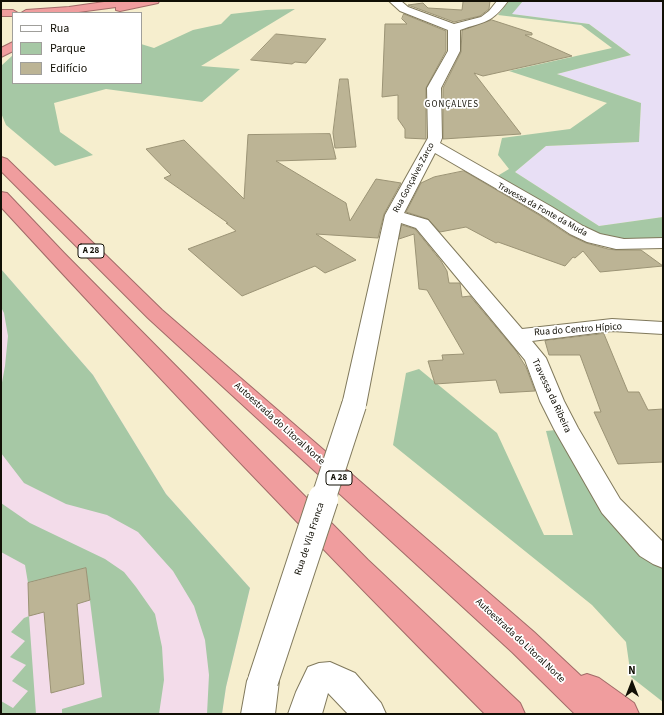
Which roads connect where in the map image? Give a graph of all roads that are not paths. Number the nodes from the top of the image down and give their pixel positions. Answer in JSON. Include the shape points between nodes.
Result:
{"nodes":[{"id":1,"x":134,"y":1,"type":"edge"},
{"id":2,"x":154,"y":1,"type":"edge"},
{"id":3,"x":394,"y":1,"type":"edge"},
{"id":4,"x":503,"y":1,"type":"edge"},
{"id":5,"x":40,"y":12,"type":"edge"},
{"id":6,"x":106,"y":12,"type":"edge"},
{"id":7,"x":1,"y":13,"type":"edge"},
{"id":8,"x":12,"y":13,"type":"edge"},
{"id":9,"x":454,"y":28,"type":"junction"},
{"id":10,"x":12,"y":47,"type":"edge"},
{"id":11,"x":1,"y":53,"type":"edge"},
{"id":12,"x":432,"y":145,"type":"junction"},
{"id":13,"x":1,"y":162,"type":"edge"},
{"id":14,"x":1,"y":197,"type":"edge"},
{"id":15,"x":394,"y":215,"type":"junction"},
{"id":16,"x":663,"y":243,"type":"edge"},
{"id":17,"x":382,"y":270,"type":"joint"},
{"id":18,"x":663,"y":328,"type":"edge"},
{"id":19,"x":517,"y":336,"type":"junction"},
{"id":20,"x":663,"y":556,"type":"edge"},
{"id":21,"x":523,"y":642,"type":"junction"},
{"id":22,"x":258,"y":714,"type":"edge"},
{"id":23,"x":305,"y":714,"type":"edge"},
{"id":24,"x":370,"y":714,"type":"edge"},
{"id":25,"x":508,"y":714,"type":"edge"},
{"id":26,"x":598,"y":714,"type":"edge"},
{"id":27,"x":622,"y":714,"type":"edge"}],
"edges":[{"from":1,"to":5,"type":"highway"},
{"from":2,"to":6,"type":"highway"},
{"from":3,"to":9,"type":"street","via":[[404,9]]},
{"from":4,"to":9,"type":"street","via":[[492,15]]},
{"from":7,"to":8,"type":"highway"},
{"from":9,"to":12,"type":"street","name":"Rua Gonçalves Zarco","via":[[454,51],[434,88],[435,138]]},
{"from":10,"to":11,"type":"highway"},
{"from":12,"to":15,"type":"street","name":"Rua Gonçalves Zarco"},
{"from":12,"to":16,"type":"street","name":"Travessa da Fonte da Muda","via":[[578,231],[602,242]]},
{"from":13,"to":21,"type":"highway","name":"Autoestrada do Litoral Norte","number":"A 28","via":[[156,314]]},
{"from":14,"to":25,"type":"highway","number":"A 28","via":[[358,568]]},
{"from":15,"to":17,"type":"street","name":"Rua Gonçalves Zarco"},
{"from":15,"to":19,"type":"street","name":"Travessa da Ribeira","via":[[422,224]]},
{"from":17,"to":22,"type":"street","name":"Rua de Vila Franca","bridge":true,"via":[[354,405],[263,681]]},
{"from":18,"to":19,"type":"street","name":"Rua do Centro Hípico","via":[[612,325]]},
{"from":19,"to":20,"type":"street","name":"Travessa da Ribeira","via":[[535,358],[566,429],[611,506],[650,548]]},
{"from":21,"to":26,"type":"highway","name":"Autoestrada do Litoral Norte","number":"A 28"},
{"from":21,"to":27,"type":"highway"},
{"from":23,"to":24,"type":"street","via":[[319,678],[330,677],[343,684]]}]}
